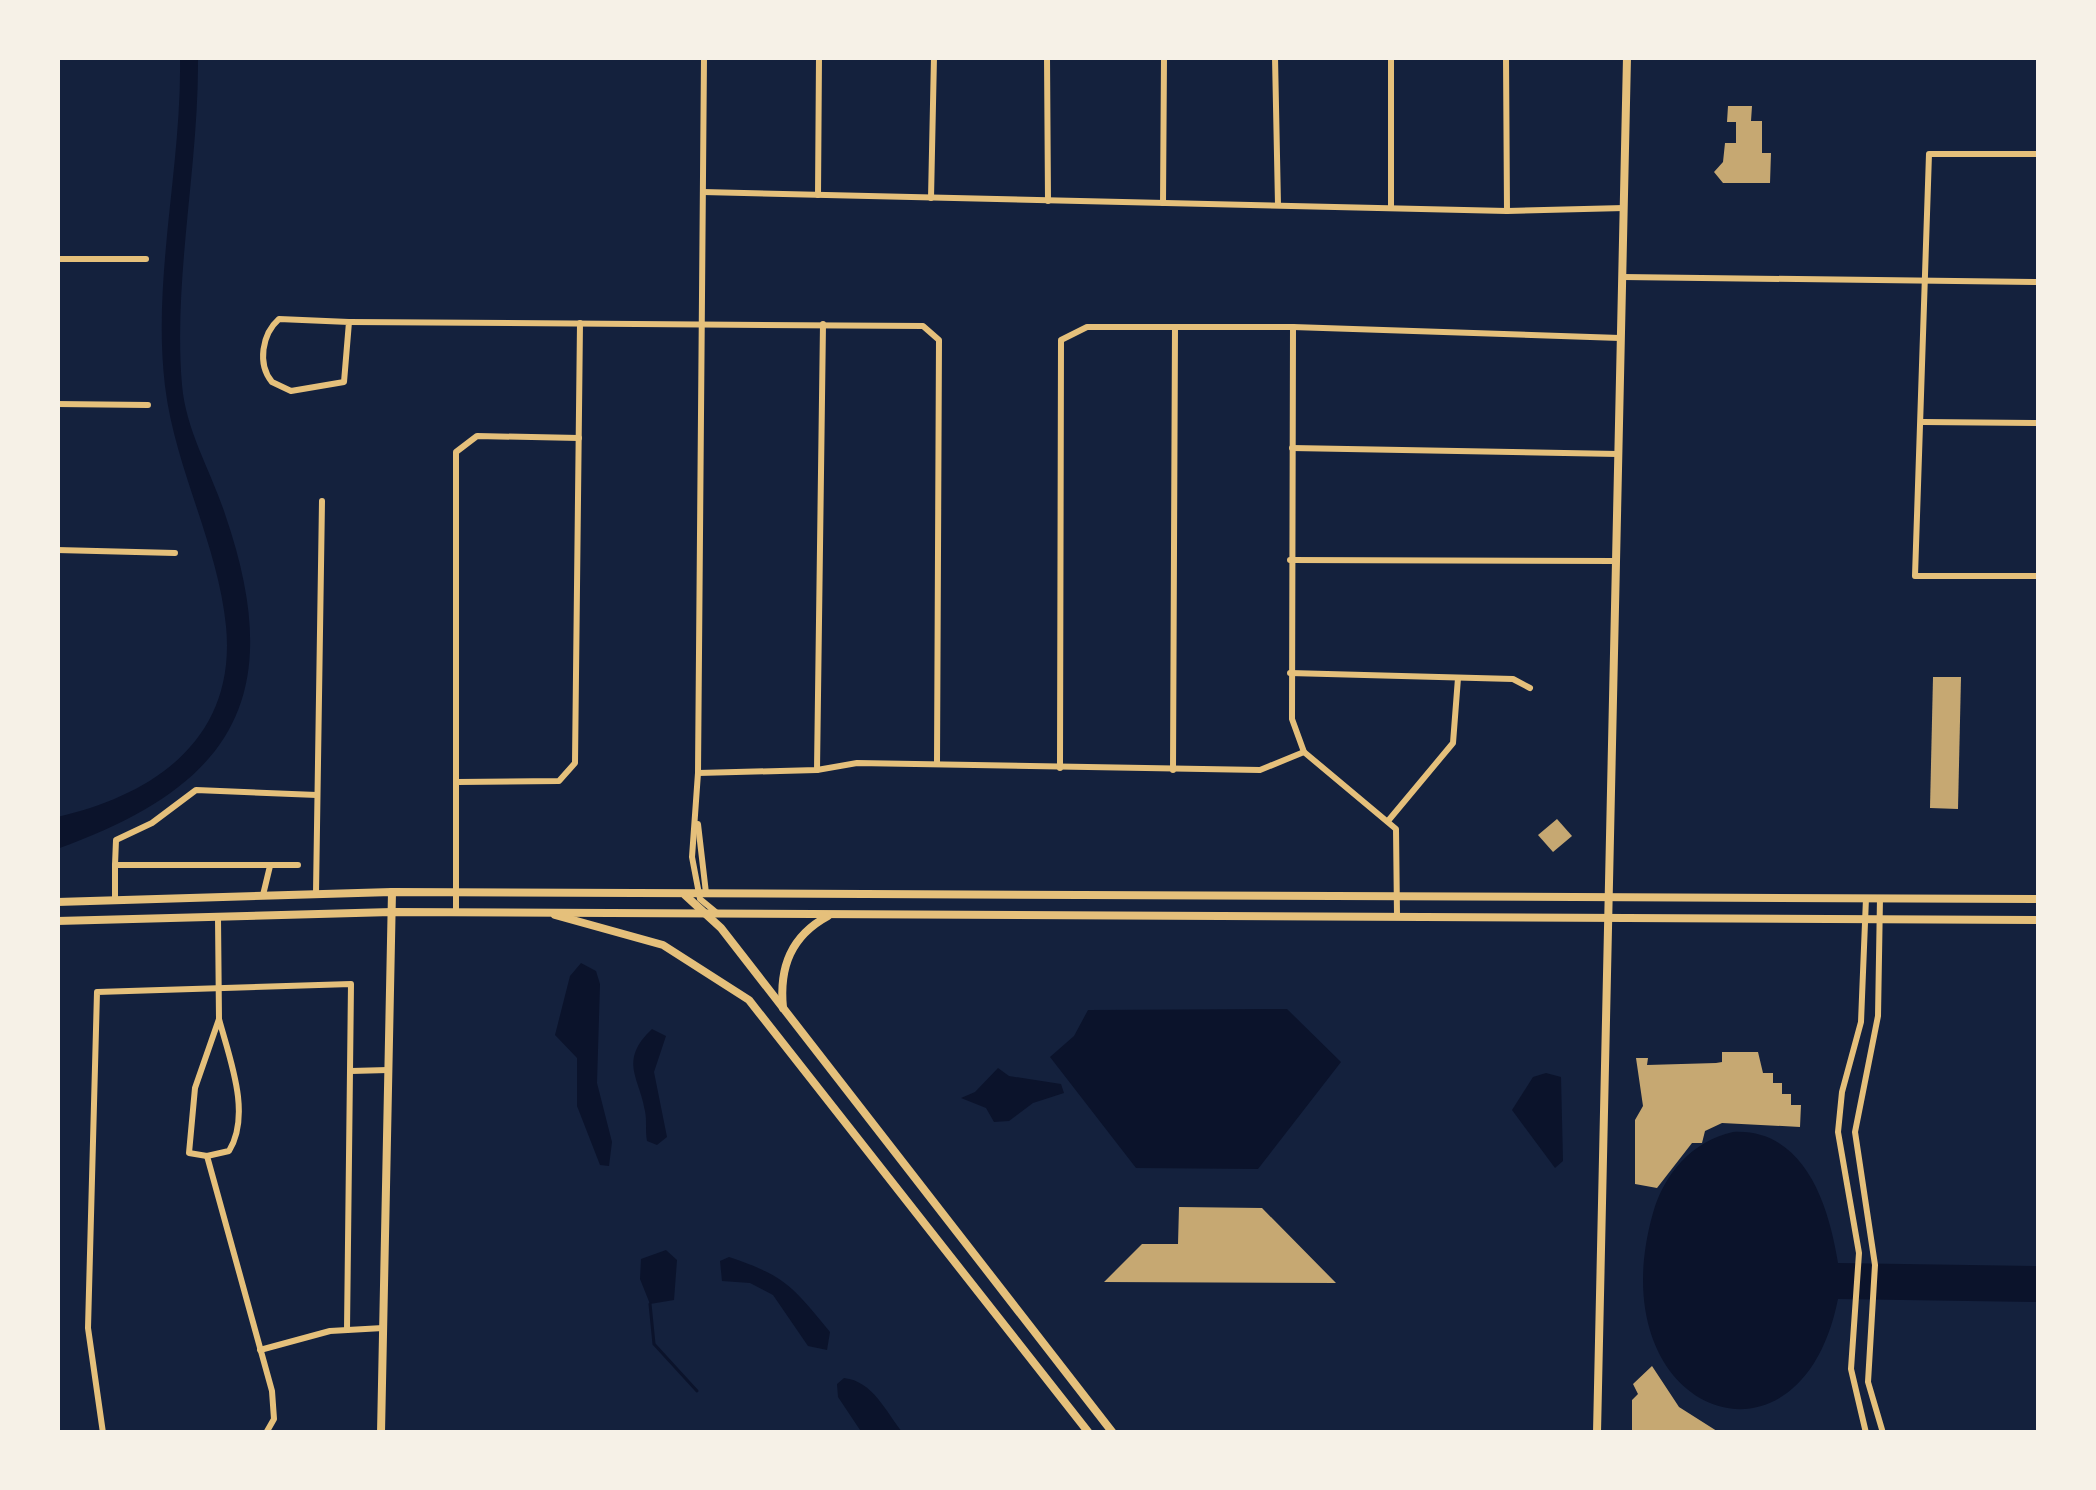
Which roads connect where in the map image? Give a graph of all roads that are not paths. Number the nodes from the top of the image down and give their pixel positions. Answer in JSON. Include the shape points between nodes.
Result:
{"nodes":[{"id":1,"x":704,"y":57,"type":"edge"},
{"id":2,"x":819,"y":57,"type":"edge"},
{"id":3,"x":934,"y":57,"type":"edge"},
{"id":4,"x":1047,"y":57,"type":"edge"},
{"id":5,"x":1164,"y":57,"type":"edge"},
{"id":6,"x":1275,"y":57,"type":"edge"},
{"id":7,"x":1390,"y":57,"type":"edge"},
{"id":8,"x":1506,"y":57,"type":"edge"},
{"id":9,"x":1627,"y":57,"type":"edge"},
{"id":10,"x":2039,"y":154,"type":"edge"},
{"id":11,"x":703,"y":192,"type":"junction"},
{"id":12,"x":818,"y":195,"type":"junction"},
{"id":13,"x":931,"y":198,"type":"junction"},
{"id":14,"x":1048,"y":201,"type":"junction"},
{"id":15,"x":1163,"y":203,"type":"junction"},
{"id":16,"x":1278,"y":205,"type":"junction"},
{"id":17,"x":1391,"y":208,"type":"junction"},
{"id":18,"x":1624,"y":208,"type":"junction"},
{"id":19,"x":1507,"y":211,"type":"junction"},
{"id":20,"x":57,"y":259,"type":"edge"},
{"id":21,"x":146,"y":260,"type":"dead end"},
{"id":22,"x":1623,"y":277,"type":"junction"},
{"id":23,"x":1922,"y":281,"type":"junction"},
{"id":24,"x":2039,"y":282,"type":"edge"},
{"id":25,"x":701,"y":321,"type":"junction"},
{"id":26,"x":349,"y":322,"type":"junction"},
{"id":27,"x":580,"y":322,"type":"junction"},
{"id":28,"x":823,"y":323,"type":"junction"},
{"id":29,"x":1175,"y":327,"type":"junction"},
{"id":30,"x":1293,"y":327,"type":"junction"},
{"id":31,"x":1620,"y":338,"type":"junction"},
{"id":32,"x":57,"y":404,"type":"edge"},
{"id":33,"x":148,"y":404,"type":"dead end"},
{"id":34,"x":1921,"y":422,"type":"junction"},
{"id":35,"x":2039,"y":423,"type":"edge"},
{"id":36,"x":579,"y":438,"type":"junction"},
{"id":37,"x":1292,"y":448,"type":"junction"},
{"id":38,"x":1618,"y":454,"type":"junction"},
{"id":39,"x":322,"y":501,"type":"dead end"},
{"id":40,"x":57,"y":550,"type":"edge"},
{"id":41,"x":176,"y":553,"type":"dead end"},
{"id":42,"x":1290,"y":560,"type":"junction"},
{"id":43,"x":1615,"y":562,"type":"junction"},
{"id":44,"x":2039,"y":576,"type":"edge"},
{"id":45,"x":1289,"y":673,"type":"junction"},
{"id":46,"x":1457,"y":678,"type":"junction"},
{"id":47,"x":1530,"y":688,"type":"dead end"},
{"id":48,"x":1304,"y":752,"type":"junction"},
{"id":49,"x":937,"y":764,"type":"junction"},
{"id":50,"x":1060,"y":768,"type":"junction"},
{"id":51,"x":817,"y":770,"type":"junction"},
{"id":52,"x":1173,"y":770,"type":"junction"},
{"id":53,"x":698,"y":773,"type":"junction"},
{"id":54,"x":458,"y":782,"type":"junction"},
{"id":55,"x":317,"y":795,"type":"junction"},
{"id":56,"x":1388,"y":820,"type":"junction"},
{"id":57,"x":115,"y":866,"type":"junction"},
{"id":58,"x":270,"y":866,"type":"junction"},
{"id":59,"x":298,"y":866,"type":"dead end"},
{"id":60,"x":255,"y":867,"type":"junction"},
{"id":61,"x":262,"y":881,"type":"junction"},
{"id":62,"x":392,"y":892,"type":"junction"},
{"id":63,"x":455,"y":892,"type":"junction"},
{"id":64,"x":316,"y":893,"type":"junction"},
{"id":65,"x":887,"y":894,"type":"junction"},
{"id":66,"x":1033,"y":894,"type":"junction"},
{"id":67,"x":1194,"y":895,"type":"junction"},
{"id":68,"x":263,"y":896,"type":"junction"},
{"id":69,"x":1397,"y":896,"type":"junction"},
{"id":70,"x":1606,"y":896,"type":"junction"},
{"id":71,"x":700,"y":897,"type":"junction"},
{"id":72,"x":1866,"y":898,"type":"junction"},
{"id":73,"x":1880,"y":898,"type":"junction"},
{"id":74,"x":2039,"y":899,"type":"edge"},
{"id":75,"x":116,"y":901,"type":"junction"},
{"id":76,"x":57,"y":902,"type":"edge"},
{"id":77,"x":392,"y":911,"type":"junction"},
{"id":78,"x":456,"y":912,"type":"junction"},
{"id":79,"x":542,"y":912,"type":"junction"},
{"id":80,"x":316,"y":913,"type":"junction"},
{"id":81,"x":669,"y":913,"type":"junction"},
{"id":82,"x":713,"y":913,"type":"junction"},
{"id":83,"x":833,"y":914,"type":"junction"},
{"id":84,"x":887,"y":914,"type":"junction"},
{"id":85,"x":1033,"y":914,"type":"junction"},
{"id":86,"x":1194,"y":914,"type":"junction"},
{"id":87,"x":1397,"y":915,"type":"junction"},
{"id":88,"x":1606,"y":916,"type":"junction"},
{"id":89,"x":218,"y":917,"type":"junction"},
{"id":90,"x":1865,"y":920,"type":"junction"},
{"id":91,"x":1880,"y":920,"type":"junction"},
{"id":92,"x":2039,"y":920,"type":"edge"},
{"id":93,"x":57,"y":921,"type":"edge"},
{"id":94,"x":116,"y":921,"type":"junction"},
{"id":95,"x":221,"y":989,"type":"junction"},
{"id":96,"x":783,"y":1009,"type":"junction"},
{"id":97,"x":220,"y":1019,"type":"junction"},
{"id":98,"x":388,"y":1070,"type":"junction"},
{"id":99,"x":351,"y":1072,"type":"junction"},
{"id":100,"x":207,"y":1156,"type":"junction"},
{"id":101,"x":383,"y":1328,"type":"junction"},
{"id":102,"x":347,"y":1330,"type":"junction"},
{"id":103,"x":260,"y":1350,"type":"junction"},
{"id":104,"x":103,"y":1433,"type":"edge"},
{"id":105,"x":266,"y":1433,"type":"edge"},
{"id":106,"x":381,"y":1433,"type":"edge"},
{"id":107,"x":1089,"y":1433,"type":"edge"},
{"id":108,"x":1113,"y":1433,"type":"edge"},
{"id":109,"x":1597,"y":1433,"type":"edge"},
{"id":110,"x":1866,"y":1433,"type":"edge"},
{"id":111,"x":1883,"y":1433,"type":"edge"}],
"edges":[{"from":1,"to":11,"type":"street"},
{"from":2,"to":12,"type":"street"},
{"from":3,"to":13,"type":"street"},
{"from":4,"to":14,"type":"street"},
{"from":5,"to":15,"type":"street"},
{"from":6,"to":16,"type":"street"},
{"from":7,"to":17,"type":"street"},
{"from":8,"to":19,"type":"street"},
{"from":9,"to":18,"type":"main road"},
{"from":10,"to":23,"type":"street","via":[[1929,154]]},
{"from":11,"to":12,"type":"street"},
{"from":11,"to":25,"type":"street"},
{"from":12,"to":13,"type":"street"},
{"from":13,"to":14,"type":"street"},
{"from":14,"to":15,"type":"street"},
{"from":15,"to":16,"type":"street"},
{"from":16,"to":17,"type":"street"},
{"from":17,"to":19,"type":"street"},
{"from":18,"to":19,"type":"street"},
{"from":18,"to":22,"type":"main road"},
{"from":20,"to":21,"type":"street"},
{"from":22,"to":23,"type":"street"},
{"from":22,"to":31,"type":"main road"},
{"from":23,"to":24,"type":"street"},
{"from":23,"to":34,"type":"street"},
{"from":25,"to":27,"type":"street"},
{"from":25,"to":28,"type":"street"},
{"from":25,"to":53,"type":"street"},
{"from":26,"to":26,"type":"street","via":[[279,319],[262,351],[266,375],[291,391],[344,382]]},
{"from":26,"to":27,"type":"street"},
{"from":27,"to":36,"type":"street"},
{"from":28,"to":49,"type":"street","via":[[923,326],[939,340]]},
{"from":28,"to":51,"type":"street"},
{"from":29,"to":30,"type":"street"},
{"from":29,"to":50,"type":"street","via":[[1087,327],[1060,340]]},
{"from":29,"to":52,"type":"street"},
{"from":30,"to":31,"type":"street"},
{"from":30,"to":37,"type":"street"},
{"from":31,"to":38,"type":"main road"},
{"from":32,"to":33,"type":"street"},
{"from":34,"to":35,"type":"street"},
{"from":34,"to":44,"type":"street","via":[[1915,576]]},
{"from":36,"to":54,"type":"street","via":[[575,763],[559,782]]},
{"from":36,"to":54,"type":"street","via":[[477,436],[456,452]]},
{"from":37,"to":38,"type":"street"},
{"from":37,"to":42,"type":"street"},
{"from":38,"to":43,"type":"main road"},
{"from":39,"to":55,"type":"street"},
{"from":40,"to":41,"type":"street"},
{"from":42,"to":43,"type":"street"},
{"from":42,"to":45,"type":"street"},
{"from":43,"to":70,"type":"main road"},
{"from":45,"to":46,"type":"street"},
{"from":45,"to":48,"type":"street"},
{"from":46,"to":47,"type":"street","via":[[1513,679]]},
{"from":46,"to":56,"type":"street","via":[[1453,743]]},
{"from":48,"to":52,"type":"street","via":[[1260,770]]},
{"from":48,"to":56,"type":"street"},
{"from":49,"to":50,"type":"street"},
{"from":49,"to":51,"type":"street"},
{"from":50,"to":52,"type":"street"},
{"from":51,"to":53,"type":"street"},
{"from":53,"to":71,"type":"street"},
{"from":54,"to":63,"type":"street"},
{"from":55,"to":57,"type":"street","via":[[196,790],[116,840]]},
{"from":55,"to":64,"type":"street"},
{"from":56,"to":69,"type":"street","via":[[1398,838]]},
{"from":57,"to":60,"type":"street"},
{"from":57,"to":75,"type":"street"},
{"from":58,"to":59,"type":"street"},
{"from":58,"to":60,"type":"street"},
{"from":58,"to":61,"type":"street"},
{"from":60,"to":61,"type":"street"},
{"from":61,"to":68,"type":"street"},
{"from":62,"to":63,"type":"main road"},
{"from":62,"to":64,"type":"main road"},
{"from":62,"to":77,"type":"main road"},
{"from":63,"to":71,"type":"main road"},
{"from":63,"to":78,"type":"street"},
{"from":64,"to":68,"type":"main road"},
{"from":64,"to":80,"type":"main road"},
{"from":65,"to":66,"type":"main road"},
{"from":65,"to":71,"type":"main road"},
{"from":65,"to":84,"type":"main road"},
{"from":66,"to":67,"type":"main road"},
{"from":66,"to":85,"type":"main road"},
{"from":67,"to":69,"type":"main road"},
{"from":67,"to":86,"type":"main road"},
{"from":68,"to":75,"type":"main road"},
{"from":69,"to":70,"type":"main road"},
{"from":69,"to":87,"type":"street"},
{"from":70,"to":72,"type":"main road"},
{"from":70,"to":88,"type":"main road"},
{"from":71,"to":81,"type":"main road"},
{"from":71,"to":82,"type":"main road"},
{"from":72,"to":73,"type":"main road"},
{"from":72,"to":90,"type":"street"},
{"from":73,"to":74,"type":"main road"},
{"from":73,"to":91,"type":"street"},
{"from":75,"to":76,"type":"main road"},
{"from":75,"to":94,"type":"main road"},
{"from":77,"to":78,"type":"main road"},
{"from":77,"to":80,"type":"main road"},
{"from":77,"to":98,"type":"main road"},
{"from":78,"to":79,"type":"main road"},
{"from":79,"to":81,"type":"main road"},
{"from":79,"to":107,"type":"main road","via":[[663,946],[757,1008]]},
{"from":80,"to":89,"type":"main road"},
{"from":81,"to":82,"type":"main road"},
{"from":82,"to":83,"type":"main road"},
{"from":82,"to":96,"type":"main road"},
{"from":83,"to":84,"type":"main road"},
{"from":83,"to":96,"type":"main road","via":[[787,956]]},
{"from":84,"to":85,"type":"main road"},
{"from":85,"to":86,"type":"main road"},
{"from":86,"to":87,"type":"main road"},
{"from":87,"to":88,"type":"main road"},
{"from":88,"to":90,"type":"main road"},
{"from":88,"to":109,"type":"main road"},
{"from":89,"to":94,"type":"main road"},
{"from":89,"to":95,"type":"street"},
{"from":90,"to":91,"type":"main road"},
{"from":90,"to":110,"type":"street","via":[[1861,1022],[1838,1132],[1859,1253],[1851,1369]]},
{"from":91,"to":92,"type":"main road"},
{"from":91,"to":111,"type":"street","via":[[1878,1016],[1855,1132],[1874,1251],[1868,1382]]},
{"from":93,"to":94,"type":"main road"},
{"from":95,"to":97,"type":"street"},
{"from":95,"to":99,"type":"street","via":[[351,984]]},
{"from":95,"to":104,"type":"street","via":[[97,992],[88,1328]]},
{"from":96,"to":108,"type":"main road"},
{"from":97,"to":100,"type":"street","via":[[192,1103],[189,1153]]},
{"from":97,"to":100,"type":"street","via":[[237,1134],[230,1150]]},
{"from":98,"to":99,"type":"street"},
{"from":98,"to":101,"type":"main road"},
{"from":99,"to":102,"type":"street"},
{"from":100,"to":103,"type":"street"},
{"from":101,"to":102,"type":"street"},
{"from":101,"to":106,"type":"main road"},
{"from":102,"to":103,"type":"street"},
{"from":103,"to":105,"type":"street","via":[[275,1410]]}]}
